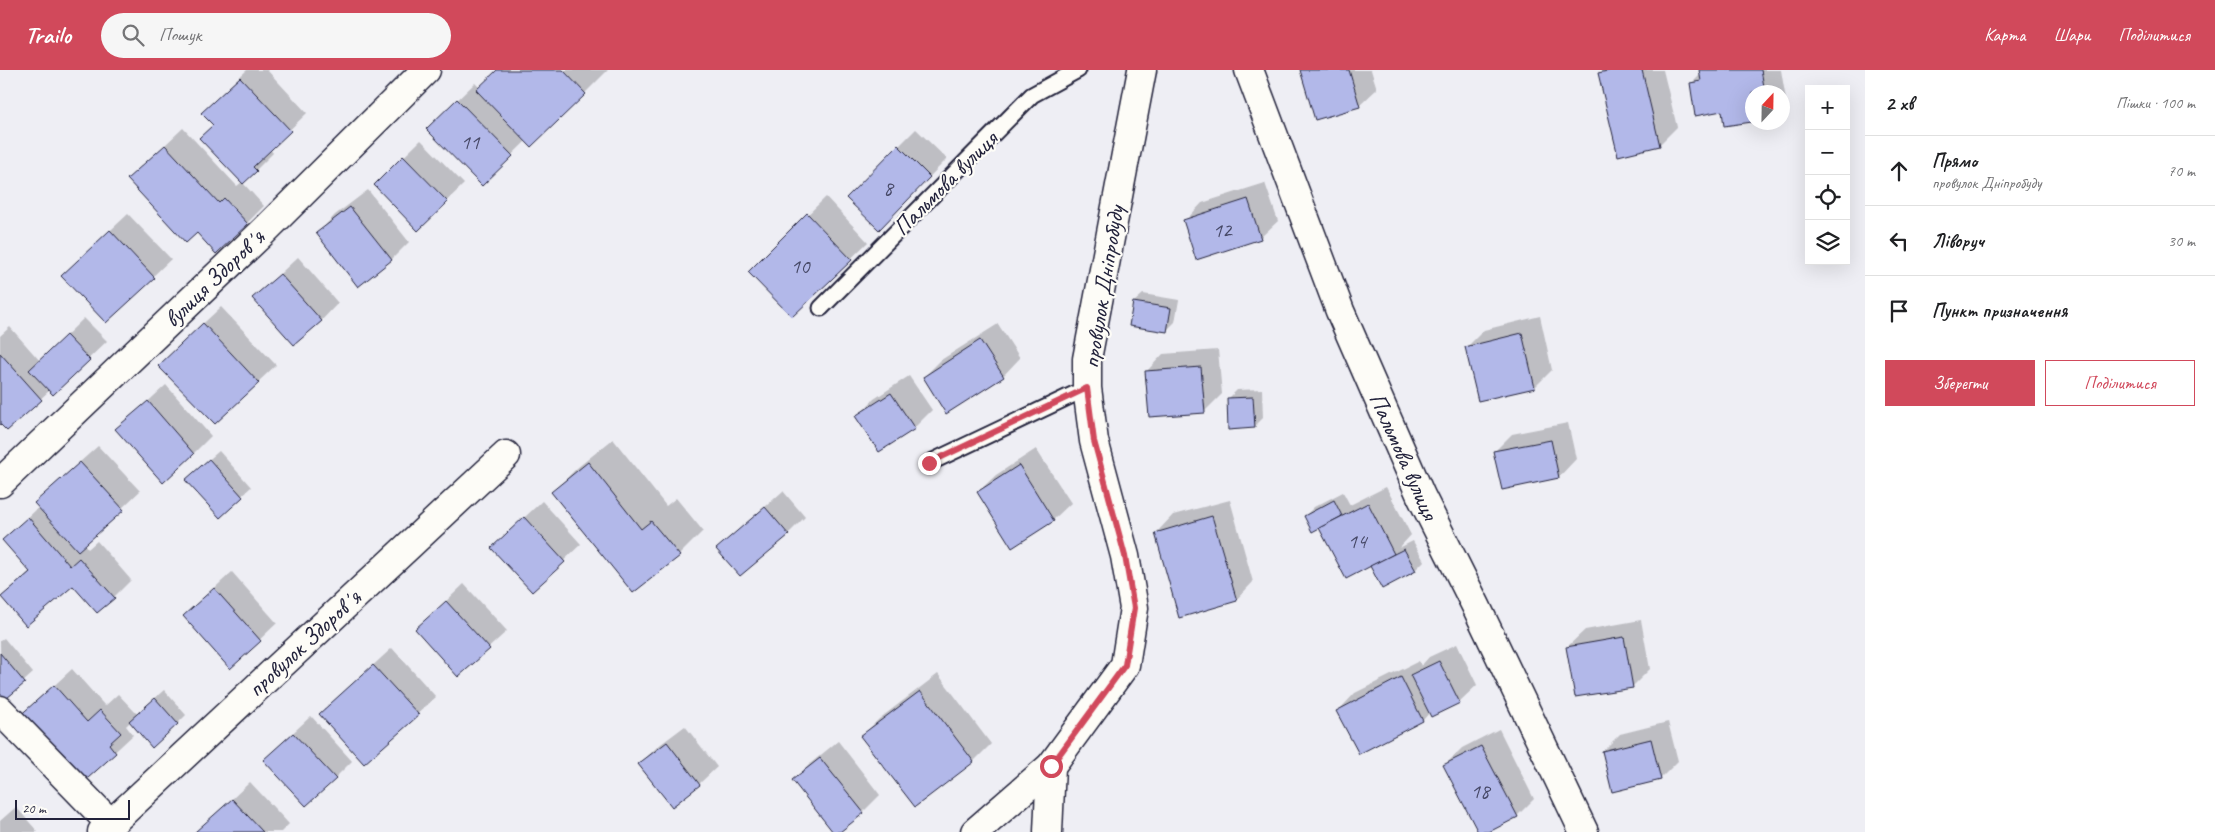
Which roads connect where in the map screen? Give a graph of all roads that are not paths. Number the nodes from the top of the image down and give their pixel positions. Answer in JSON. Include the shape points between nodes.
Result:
{"nodes":[{"id":1,"x":426,"y":70,"type":"edge"},
{"id":2,"x":1078,"y":70,"type":"edge"},
{"id":3,"x":1142,"y":70,"type":"edge"},
{"id":4,"x":1249,"y":70,"type":"edge"},
{"id":5,"x":821,"y":308,"type":"dead end"},
{"id":6,"x":1087,"y":388,"type":"junction"},
{"id":7,"x":506,"y":455,"type":"dead end"},
{"id":8,"x":929,"y":463,"type":"dead end"},
{"id":9,"x":0,"y":483,"type":"edge"},
{"id":10,"x":0,"y":710,"type":"edge"},
{"id":11,"x":1051,"y":766,"type":"junction"},
{"id":12,"x":107,"y":828,"type":"edge"},
{"id":13,"x":975,"y":832,"type":"edge"},
{"id":14,"x":1048,"y":832,"type":"edge"},
{"id":15,"x":1584,"y":832,"type":"edge"}],
"edges":[{"from":1,"to":9,"type":"street","name":"вулиця Здоровʼя","via":[[263,232]]},
{"from":2,"to":5,"type":"lane","name":"Пальмова вулиця","via":[[1032,95]]},
{"from":3,"to":6,"type":"street","name":"провулок Дніпробуду","via":[[1087,359]]},
{"from":4,"to":15,"type":"street","name":"Пальмова вулиця","via":[[1340,311],[1421,496]]},
{"from":6,"to":8,"type":"lane"},
{"from":6,"to":11,"type":"street","name":"провулок Дніпробуду","via":[[1094,441],[1125,556],[1134,608],[1125,665]]},
{"from":7,"to":12,"type":"street","name":"провулок Здоровʼя"},
{"from":10,"to":12,"type":"street"},
{"from":11,"to":13,"type":"street","name":"провулок Дніпробуду"},
{"from":11,"to":14,"type":"street"}]}
